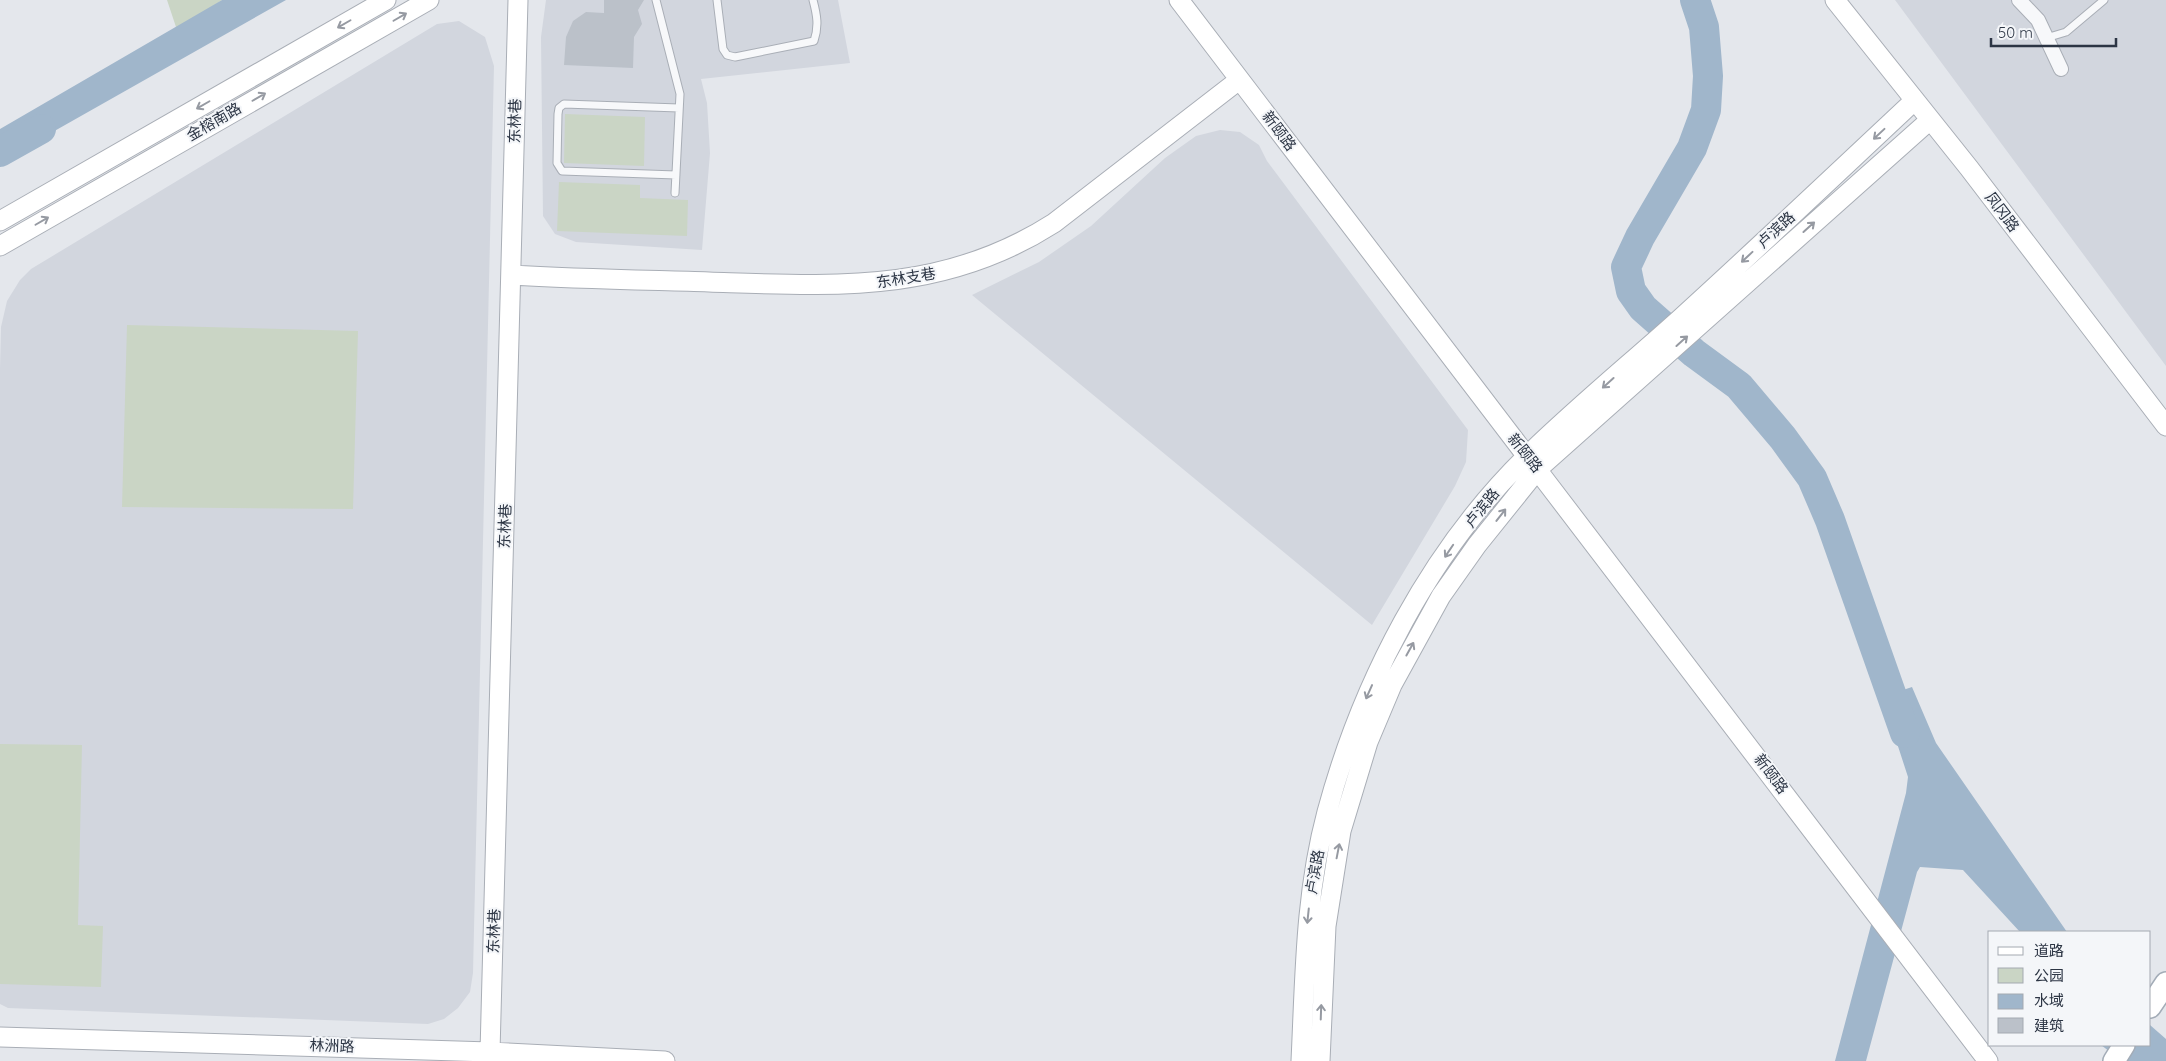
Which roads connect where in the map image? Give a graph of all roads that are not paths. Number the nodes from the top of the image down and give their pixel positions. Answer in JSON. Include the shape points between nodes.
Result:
{"nodes":[{"id":1,"x":386,"y":0,"type":"edge"},
{"id":2,"x":429,"y":0,"type":"edge"},
{"id":3,"x":518,"y":0,"type":"edge"},
{"id":4,"x":656,"y":0,"type":"edge"},
{"id":5,"x":717,"y":0,"type":"edge"},
{"id":6,"x":813,"y":0,"type":"edge"},
{"id":7,"x":1179,"y":0,"type":"edge"},
{"id":8,"x":1835,"y":0,"type":"edge"},
{"id":9,"x":2019,"y":0,"type":"edge"},
{"id":10,"x":2104,"y":0,"type":"edge"},
{"id":11,"x":2046,"y":38,"type":"junction"},
{"id":12,"x":2061,"y":70,"type":"dead end"},
{"id":13,"x":1239,"y":80,"type":"junction"},
{"id":14,"x":1914,"y":101,"type":"junction"},
{"id":15,"x":679,"y":108,"type":"junction"},
{"id":16,"x":1930,"y":120,"type":"junction"},
{"id":17,"x":676,"y":175,"type":"junction"},
{"id":18,"x":675,"y":193,"type":"dead end"},
{"id":19,"x":0,"y":221,"type":"edge"},
{"id":20,"x":0,"y":246,"type":"edge"},
{"id":21,"x":512,"y":275,"type":"junction"},
{"id":22,"x":1702,"y":311,"type":"junction"},
{"id":23,"x":2166,"y":426,"type":"edge"},
{"id":24,"x":1533,"y":462,"type":"junction"},
{"id":25,"x":2166,"y":983,"type":"edge"},
{"id":26,"x":2151,"y":1006,"type":"edge"},
{"id":27,"x":0,"y":1037,"type":"edge"},
{"id":28,"x":2123,"y":1046,"type":"edge"},
{"id":29,"x":490,"y":1052,"type":"junction"},
{"id":30,"x":664,"y":1061,"type":"edge"},
{"id":31,"x":1301,"y":1061,"type":"edge"},
{"id":32,"x":1320,"y":1061,"type":"edge"},
{"id":33,"x":1988,"y":1061,"type":"edge"},
{"id":34,"x":2114,"y":1061,"type":"edge"}],
"edges":[{"from":1,"to":19,"type":"street","name":"金榕南路","one_way":true},
{"from":20,"to":2,"type":"street","name":"金榕南路","one_way":true},
{"from":3,"to":21,"type":"street","name":"东林巷"},
{"from":4,"to":15,"type":"lane","via":[[680,94]]},
{"from":5,"to":6,"type":"lane","via":[[723,49],[727,55],[736,57],[814,41],[818,18]]},
{"from":7,"to":13,"type":"street","name":"新颐路"},
{"from":8,"to":14,"type":"street","name":"凤冈路"},
{"from":9,"to":11,"type":"street","via":[[2038,20]]},
{"from":10,"to":11,"type":"lane","via":[[2066,32]]},
{"from":11,"to":12,"type":"street"},
{"from":13,"to":21,"type":"street","name":"东林支巷","via":[[1054,223],[984,259],[938,274],[898,281],[846,284]]},
{"from":13,"to":24,"type":"street","name":"新颐路"},
{"from":14,"to":16,"type":"street","name":"凤冈路"},
{"from":14,"to":22,"type":"street","name":"卢滨路","one_way":true},
{"from":15,"to":17,"type":"lane"},
{"from":15,"to":17,"type":"lane","via":[[564,104],[558,114],[557,163],[562,171]]},
{"from":22,"to":16,"type":"street","one_way":true},
{"from":16,"to":23,"type":"street","name":"凤冈路"},
{"from":17,"to":18,"type":"lane"},
{"from":21,"to":29,"type":"street","name":"东林巷"},
{"from":22,"to":24,"type":"street","name":"卢滨路"},
{"from":24,"to":31,"type":"street","name":"卢滨路","one_way":true,"via":[[1475,516],[1425,586],[1401,627],[1357,720],[1327,813],[1311,890]]},
{"from":32,"to":24,"type":"street","one_way":true,"via":[[1323,964],[1330,892],[1342,831],[1368,742],[1406,655],[1441,596]]},
{"from":24,"to":33,"type":"street","name":"新颐路"},
{"from":25,"to":26,"type":"main road"},
{"from":27,"to":29,"type":"street","name":"林洲路"},
{"from":28,"to":34,"type":"main road"},
{"from":29,"to":30,"type":"street","name":"林洲路"}]}
